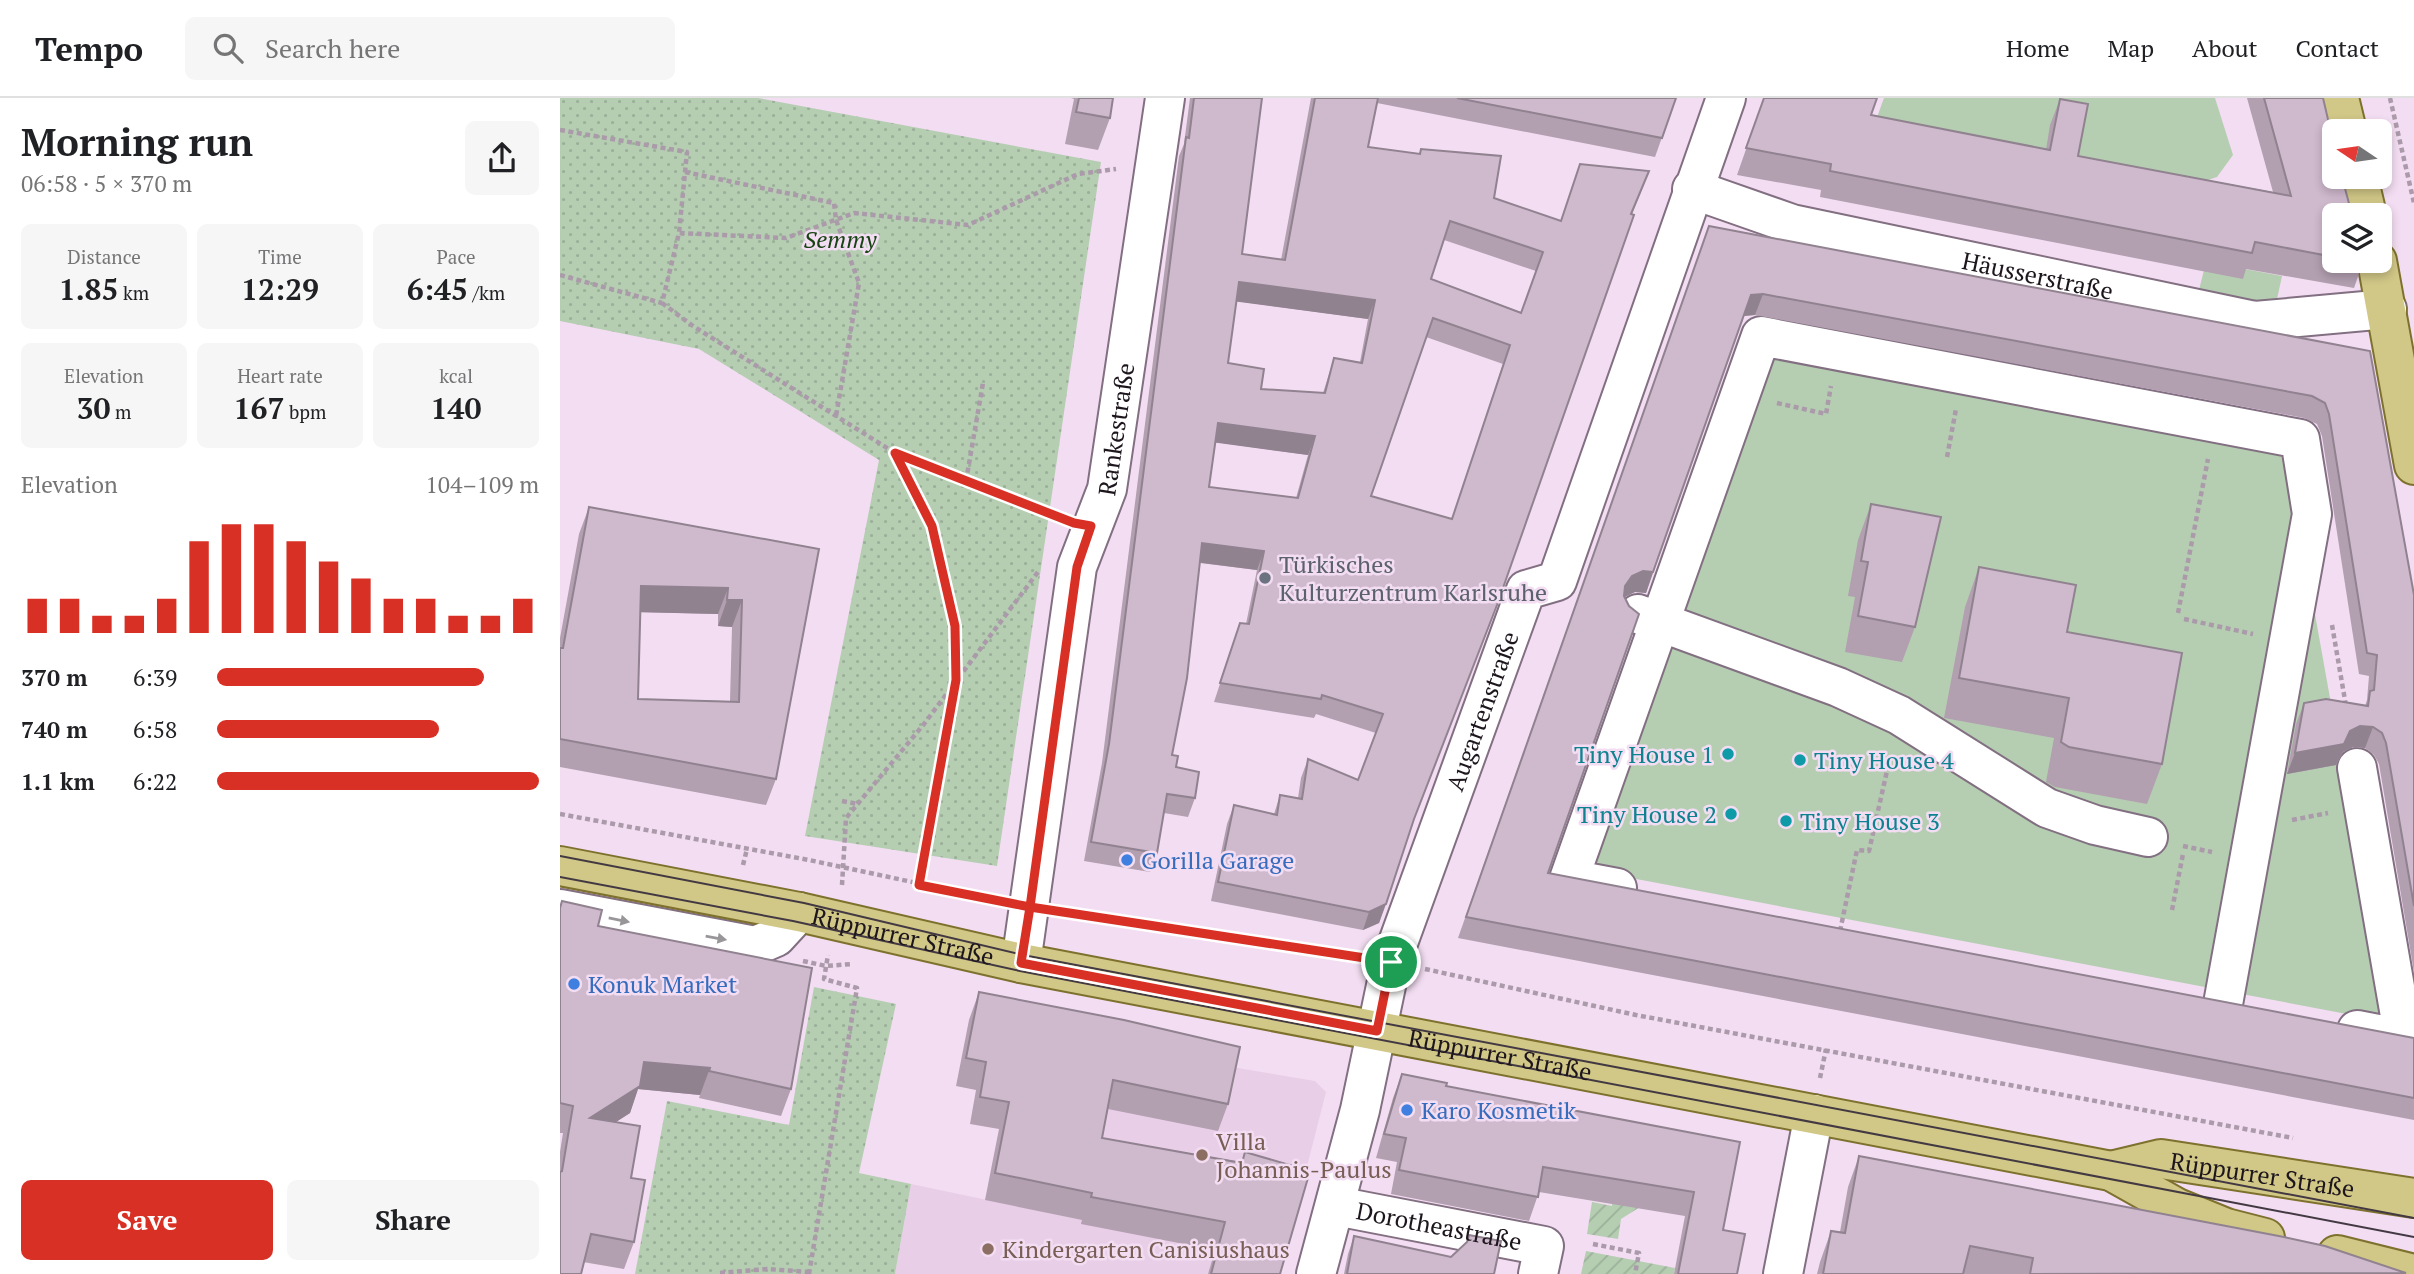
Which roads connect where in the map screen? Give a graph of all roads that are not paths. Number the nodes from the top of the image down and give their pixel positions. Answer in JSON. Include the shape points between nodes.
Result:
{"nodes":[{"id":1,"x":1166,"y":98,"type":"edge"},
{"id":2,"x":1726,"y":98,"type":"edge"},
{"id":3,"x":2339,"y":98,"type":"edge"},
{"id":4,"x":2344,"y":119,"type":"edge"},
{"id":5,"x":1692,"y":189,"type":"junction"},
{"id":6,"x":2380,"y":273,"type":"edge"},
{"id":7,"x":2387,"y":309,"type":"junction"},
{"id":8,"x":2414,"y":465,"type":"edge"},
{"id":9,"x":1649,"y":619,"type":"junction"},
{"id":10,"x":2357,"y":768,"type":"dead end"},
{"id":11,"x":2148,"y":837,"type":"dead end"},
{"id":12,"x":560,"y":866,"type":"edge"},
{"id":13,"x":1650,"y":894,"type":"edge"},
{"id":14,"x":560,"y":909,"type":"edge"},
{"id":15,"x":799,"y":912,"type":"junction"},
{"id":16,"x":1021,"y":963,"type":"junction"},
{"id":17,"x":2182,"y":996,"type":"edge"},
{"id":18,"x":2223,"y":1004,"type":"junction"},
{"id":19,"x":2262,"y":1012,"type":"edge"},
{"id":20,"x":2327,"y":1024,"type":"edge"},
{"id":21,"x":1377,"y":1031,"type":"junction"},
{"id":22,"x":1814,"y":1114,"type":"junction"},
{"id":23,"x":2111,"y":1171,"type":"junction"},
{"id":24,"x":2412,"y":1199,"type":"edge"},
{"id":25,"x":1336,"y":1206,"type":"junction"},
{"id":26,"x":1541,"y":1260,"type":"edge"},
{"id":27,"x":1316,"y":1274,"type":"edge"},
{"id":28,"x":1783,"y":1274,"type":"edge"},
{"id":29,"x":2414,"y":1274,"type":"edge"}],
"edges":[{"from":1,"to":16,"type":"street","name":"Rankestraße","via":[[1107,489],[1077,567]]},
{"from":2,"to":5,"type":"street","name":"Augartenstraße"},
{"from":3,"to":4,"type":"main road"},
{"from":5,"to":7,"type":"street","name":"Häusserstraße","via":[[1792,224],[2255,321]]},
{"from":5,"to":21,"type":"street","name":"Augartenstraße","via":[[1557,581],[1526,590],[1391,962]]},
{"from":6,"to":7,"type":"main road"},
{"from":7,"to":8,"type":"main road"},
{"from":9,"to":11,"type":"street","via":[[1838,687],[1899,715],[2047,808]]},
{"from":9,"to":13,"type":"street","via":[[1569,878]]},
{"from":9,"to":18,"type":"street","via":[[1761,336],[2300,439],[2312,514]]},
{"from":10,"to":20,"type":"street","via":[[2404,1039]]},
{"from":12,"to":15,"type":"main road","name":"Rüppurrer Straße"},
{"from":14,"to":15,"type":"street","one_way":true,"via":[[755,946],[776,937]]},
{"from":15,"to":16,"type":"main road","name":"Rüppurrer Straße"},
{"from":16,"to":21,"type":"main road","name":"Rüppurrer Straße"},
{"from":17,"to":18,"type":"street"},
{"from":18,"to":19,"type":"street"},
{"from":21,"to":22,"type":"main road","name":"Rüppurrer Straße"},
{"from":21,"to":25,"type":"street","name":"Augartenstraße"},
{"from":22,"to":23,"type":"main road","name":"Rüppurrer Straße"},
{"from":22,"to":28,"type":"street"},
{"from":23,"to":24,"type":"main road","name":"Rüppurrer Straße","via":[[2161,1159]]},
{"from":23,"to":29,"type":"main road","name":"Rüppurrer Straße","via":[[2177,1208],[2226,1228]]},
{"from":25,"to":26,"type":"street","name":"Dorotheastraße"},
{"from":25,"to":27,"type":"street","name":"Augartenstraße"}]}
